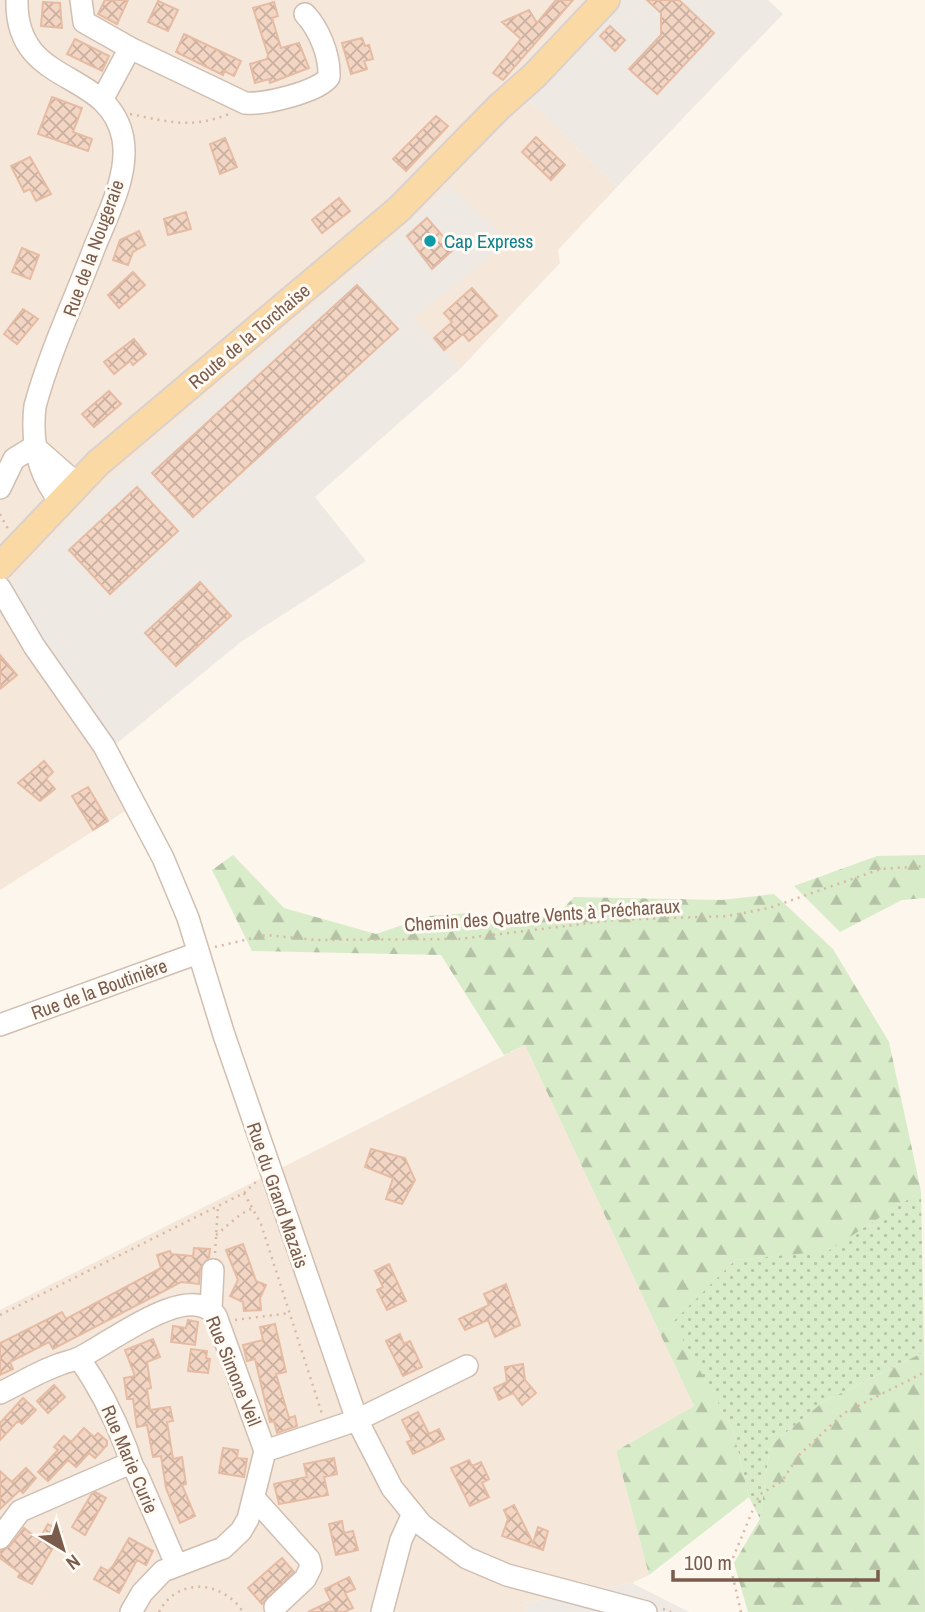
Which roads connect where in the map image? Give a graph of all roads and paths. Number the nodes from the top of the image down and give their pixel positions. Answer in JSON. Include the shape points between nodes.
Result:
{"nodes":[{"id":1,"x":17,"y":0,"type":"edge"},
{"id":2,"x":81,"y":0,"type":"edge"},
{"id":3,"x":592,"y":0,"type":"edge"},
{"id":4,"x":606,"y":0,"type":"edge"},
{"id":5,"x":305,"y":14,"type":"dead end"},
{"id":6,"x":0,"y":26,"type":"edge"},
{"id":7,"x":21,"y":33,"type":"junction"},
{"id":8,"x":130,"y":48,"type":"junction"},
{"id":9,"x":255,"y":104,"type":"junction"},
{"id":10,"x":106,"y":105,"type":"junction"},
{"id":11,"x":499,"y":107,"type":"junction"},
{"id":12,"x":35,"y":446,"type":"junction"},
{"id":13,"x":0,"y":488,"type":"edge"},
{"id":14,"x":68,"y":492,"type":"junction"},
{"id":15,"x":0,"y":566,"type":"edge"},
{"id":16,"x":0,"y":588,"type":"edge"},
{"id":17,"x":0,"y":615,"type":"edge"},
{"id":18,"x":34,"y":646,"type":"junction"},
{"id":19,"x":925,"y":866,"type":"edge"},
{"id":20,"x":198,"y":953,"type":"junction"},
{"id":21,"x":0,"y":1025,"type":"edge"},
{"id":22,"x":218,"y":1206,"type":"dead end"},
{"id":23,"x":254,"y":1208,"type":"dead end"},
{"id":24,"x":216,"y":1235,"type":"junction"},
{"id":25,"x":213,"y":1270,"type":"joint"},
{"id":26,"x":290,"y":1313,"type":"dead end"},
{"id":27,"x":215,"y":1318,"type":"junction"},
{"id":28,"x":79,"y":1358,"type":"junction"},
{"id":29,"x":467,"y":1366,"type":"dead end"},
{"id":30,"x":925,"y":1372,"type":"edge"},
{"id":31,"x":0,"y":1393,"type":"edge"},
{"id":32,"x":357,"y":1420,"type":"junction"},
{"id":33,"x":265,"y":1451,"type":"junction"},
{"id":34,"x":128,"y":1464,"type":"junction"},
{"id":35,"x":254,"y":1498,"type":"junction"},
{"id":36,"x":412,"y":1516,"type":"junction"},
{"id":37,"x":0,"y":1538,"type":"edge"},
{"id":38,"x":176,"y":1564,"type":"junction"},
{"id":39,"x":275,"y":1607,"type":"dead end"},
{"id":40,"x":650,"y":1608,"type":"edge"},
{"id":41,"x":131,"y":1612,"type":"edge"},
{"id":42,"x":159,"y":1612,"type":"edge"},
{"id":43,"x":243,"y":1612,"type":"edge"},
{"id":44,"x":382,"y":1612,"type":"edge"},
{"id":45,"x":671,"y":1612,"type":"edge"},
{"id":46,"x":741,"y":1612,"type":"edge"}],
"edges":[{"from":1,"to":7,"type":"street"},
{"from":2,"to":8,"type":"street","via":[[83,22]]},
{"from":3,"to":11,"type":"main road","name":"Route de la Torchaise"},
{"from":4,"to":11,"type":"main road","name":"Route de la Torchaise"},
{"from":5,"to":9,"type":"street","via":[[319,32],[329,76],[320,86]]},
{"from":6,"to":7,"type":"street"},
{"from":7,"to":10,"type":"street","via":[[41,61]]},
{"from":8,"to":9,"type":"street","via":[[238,101]]},
{"from":8,"to":10,"type":"street"},
{"from":9,"to":10,"type":"path","via":[[195,124]]},
{"from":10,"to":12,"type":"street","name":"Rue de la Nougeraie","via":[[123,140],[121,170],[39,389],[33,419]]},
{"from":11,"to":14,"type":"main road","name":"Route de la Torchaise","via":[[399,209]]},
{"from":12,"to":13,"type":"street","via":[[14,459]]},
{"from":12,"to":14,"type":"street","name":"Rue de la Nougeraie","via":[[38,463]]},
{"from":14,"to":15,"type":"main road","name":"Route de la Torchaise"},
{"from":16,"to":18,"type":"street","name":"Rue du Grand Mazais"},
{"from":17,"to":18,"type":"street","name":"Rue du Grand Mazais"},
{"from":18,"to":20,"type":"street","name":"Rue du Grand Mazais","via":[[104,746],[143,815],[188,918]]},
{"from":19,"to":20,"type":"path","name":"Chemin des Quatre Vents à Précharaux","via":[[881,869],[769,908],[727,916],[615,920],[459,939],[317,940],[266,935]]},
{"from":20,"to":21,"type":"street","name":"Rue de la Boutinière"},
{"from":20,"to":32,"type":"street","name":"Rue du Grand Mazais"},
{"from":22,"to":24,"type":"path"},
{"from":23,"to":24,"type":"path"},
{"from":24,"to":25,"type":"path"},
{"from":25,"to":27,"type":"street"},
{"from":26,"to":27,"type":"path"},
{"from":27,"to":28,"type":"street","name":"Rue Simone Veil","via":[[191,1303],[166,1311]]},
{"from":27,"to":33,"type":"street","name":"Rue Simone Veil"},
{"from":28,"to":31,"type":"street","name":"Rue Simone Veil"},
{"from":28,"to":34,"type":"street","name":"Rue Marie Curie","via":[[97,1383],[126,1446]]},
{"from":29,"to":32,"type":"street","name":"Rue Simone Veil"},
{"from":30,"to":46,"type":"path","via":[[844,1413],[799,1455],[782,1481],[759,1495],[730,1565]]},
{"from":32,"to":33,"type":"street","name":"Rue Simone Veil"},
{"from":32,"to":36,"type":"street","name":"Rue du Grand Mazais"},
{"from":33,"to":35,"type":"street","name":"Rue Simone Veil"},
{"from":34,"to":37,"type":"street","via":[[20,1511]]},
{"from":34,"to":38,"type":"street","name":"Rue Marie Curie","via":[[137,1474]]},
{"from":35,"to":38,"type":"street","name":"Rue Simone Veil","via":[[241,1531],[223,1548]]},
{"from":35,"to":39,"type":"street","via":[[309,1559],[311,1567]]},
{"from":36,"to":40,"type":"street","name":"Rue du Grand Mazais","via":[[444,1544],[507,1575]]},
{"from":36,"to":44,"type":"street","via":[[401,1539]]},
{"from":38,"to":41,"type":"street","name":"Rue Simone Veil","via":[[152,1580]]},
{"from":40,"to":45,"type":"path"},
{"from":42,"to":43,"type":"path","via":[[174,1594],[201,1586],[227,1594]]}]}
